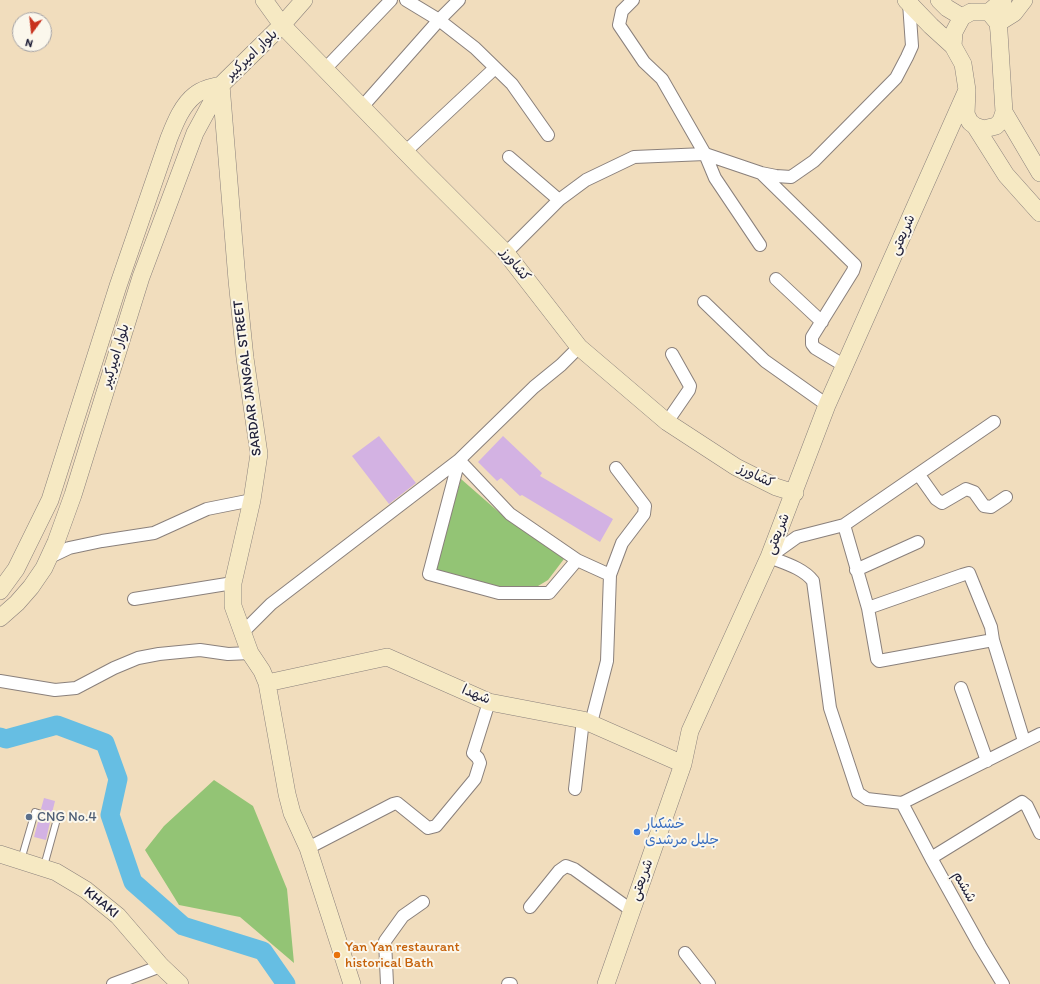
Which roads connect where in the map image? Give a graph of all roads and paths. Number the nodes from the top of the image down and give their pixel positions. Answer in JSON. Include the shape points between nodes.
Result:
{"nodes":[{"id":1,"x":264,"y":0,"type":"edge"},
{"id":2,"x":304,"y":0,"type":"edge"},
{"id":3,"x":391,"y":0,"type":"edge"},
{"id":4,"x":406,"y":0,"type":"edge"},
{"id":5,"x":459,"y":0,"type":"edge"},
{"id":6,"x":632,"y":0,"type":"edge"},
{"id":7,"x":939,"y":0,"type":"edge"},
{"id":8,"x":1003,"y":0,"type":"edge"},
{"id":9,"x":1024,"y":0,"type":"edge"},
{"id":10,"x":907,"y":1,"type":"edge"},
{"id":11,"x":962,"y":17,"type":"junction"},
{"id":12,"x":993,"y":18,"type":"junction"},
{"id":13,"x":439,"y":20,"type":"junction"},
{"id":14,"x":282,"y":25,"type":"junction"},
{"id":15,"x":953,"y":46,"type":"junction"},
{"id":16,"x":495,"y":68,"type":"junction"},
{"id":17,"x":325,"y":69,"type":"junction"},
{"id":18,"x":221,"y":85,"type":"junction"},
{"id":19,"x":967,"y":90,"type":"junction"},
{"id":20,"x":362,"y":107,"type":"junction"},
{"id":21,"x":1004,"y":112,"type":"junction"},
{"id":22,"x":975,"y":126,"type":"junction"},
{"id":23,"x":548,"y":135,"type":"dead end"},
{"id":24,"x":405,"y":152,"type":"junction"},
{"id":25,"x":705,"y":154,"type":"junction"},
{"id":26,"x":509,"y":157,"type":"dead end"},
{"id":27,"x":761,"y":173,"type":"junction"},
{"id":28,"x":1040,"y":173,"type":"edge"},
{"id":29,"x":559,"y":200,"type":"junction"},
{"id":30,"x":1040,"y":213,"type":"edge"},
{"id":31,"x":760,"y":245,"type":"dead end"},
{"id":32,"x":506,"y":253,"type":"junction"},
{"id":33,"x":776,"y":279,"type":"dead end"},
{"id":34,"x":704,"y":302,"type":"dead end"},
{"id":35,"x":822,"y":322,"type":"junction"},
{"id":36,"x":579,"y":347,"type":"junction"},
{"id":37,"x":672,"y":354,"type":"dead end"},
{"id":38,"x":845,"y":366,"type":"junction"},
{"id":39,"x":827,"y":405,"type":"junction"},
{"id":40,"x":667,"y":422,"type":"junction"},
{"id":41,"x":994,"y":422,"type":"dead end"},
{"id":42,"x":459,"y":460,"type":"junction"},
{"id":43,"x":616,"y":468,"type":"dead end"},
{"id":44,"x":919,"y":475,"type":"junction"},
{"id":45,"x":794,"y":493,"type":"junction"},
{"id":46,"x":1006,"y":497,"type":"dead end"},
{"id":47,"x":252,"y":500,"type":"junction"},
{"id":48,"x":844,"y":525,"type":"junction"},
{"id":49,"x":918,"y":542,"type":"dead end"},
{"id":50,"x":769,"y":557,"type":"junction"},
{"id":51,"x":48,"y":558,"type":"junction"},
{"id":52,"x":577,"y":560,"type":"junction"},
{"id":53,"x":856,"y":570,"type":"junction"},
{"id":54,"x":610,"y":575,"type":"junction"},
{"id":55,"x":233,"y":583,"type":"junction"},
{"id":56,"x":0,"y":591,"type":"edge"},
{"id":57,"x":134,"y":599,"type":"dead end"},
{"id":58,"x":868,"y":608,"type":"junction"},
{"id":59,"x":0,"y":618,"type":"edge"},
{"id":60,"x":243,"y":632,"type":"junction"},
{"id":61,"x":993,"y":640,"type":"junction"},
{"id":62,"x":250,"y":653,"type":"junction"},
{"id":63,"x":0,"y":681,"type":"edge"},
{"id":64,"x":267,"y":683,"type":"junction"},
{"id":65,"x":961,"y":688,"type":"dead end"},
{"id":66,"x":489,"y":702,"type":"junction"},
{"id":67,"x":587,"y":722,"type":"junction"},
{"id":68,"x":1040,"y":734,"type":"edge"},
{"id":69,"x":1024,"y":741,"type":"junction"},
{"id":70,"x":986,"y":761,"type":"junction"},
{"id":71,"x":683,"y":764,"type":"junction"},
{"id":72,"x":575,"y":789,"type":"dead end"},
{"id":73,"x":902,"y":803,"type":"junction"},
{"id":74,"x":1040,"y":833,"type":"edge"},
{"id":75,"x":308,"y":848,"type":"junction"},
{"id":76,"x":0,"y":854,"type":"edge"},
{"id":77,"x":931,"y":858,"type":"junction"},
{"id":78,"x":21,"y":860,"type":"junction"},
{"id":79,"x":44,"y":868,"type":"junction"},
{"id":80,"x":422,"y":902,"type":"dead end"},
{"id":81,"x":530,"y":908,"type":"dead end"},
{"id":82,"x":631,"y":910,"type":"junction"},
{"id":83,"x":685,"y":953,"type":"dead end"},
{"id":84,"x":161,"y":966,"type":"junction"},
{"id":85,"x":1000,"y":983,"type":"edge"},
{"id":86,"x":113,"y":984,"type":"edge"},
{"id":87,"x":180,"y":984,"type":"edge"},
{"id":88,"x":352,"y":984,"type":"edge"},
{"id":89,"x":387,"y":984,"type":"edge"},
{"id":90,"x":606,"y":984,"type":"edge"},
{"id":91,"x":709,"y":984,"type":"edge"}],
"edges":[{"from":1,"to":14,"type":"main road","name":"کشاورز"},
{"from":2,"to":14,"type":"main road","name":"بلوار امیرکبیر"},
{"from":3,"to":17,"type":"street"},
{"from":4,"to":13,"type":"street"},
{"from":5,"to":13,"type":"street"},
{"from":6,"to":25,"type":"street","via":[[622,12],[619,25],[644,62],[662,79]]},
{"from":7,"to":11,"type":"main road"},
{"from":8,"to":12,"type":"main road"},
{"from":9,"to":12,"type":"main road","via":[[1014,13]]},
{"from":10,"to":15,"type":"main road"},
{"from":10,"to":27,"type":"street","via":[[912,46],[896,78],[802,170],[791,177]]},
{"from":11,"to":12,"type":"main road","via":[[971,12]]},
{"from":11,"to":15,"type":"main road","via":[[954,32]]},
{"from":12,"to":21,"type":"main road","via":[[999,32]]},
{"from":13,"to":16,"type":"street","via":[[475,48]]},
{"from":13,"to":20,"type":"street"},
{"from":14,"to":17,"type":"main road","name":"کشاورز"},
{"from":14,"to":18,"type":"main road","name":"بلوار امیرکبیر"},
{"from":15,"to":19,"type":"main road","via":[[963,64]]},
{"from":16,"to":23,"type":"street","via":[[512,84]]},
{"from":16,"to":24,"type":"street"},
{"from":17,"to":20,"type":"main road","name":"کشاورز"},
{"from":18,"to":47,"type":"main road","name":"SARDAR JANGAL STREET","via":[[236,280],[259,454]]},
{"from":18,"to":51,"type":"main road","name":"بلوار امیرکبیر","via":[[196,133],[141,277],[73,495]]},
{"from":18,"to":56,"type":"main road","name":"بلوار امیرکبیر","via":[[195,95],[174,125],[118,286],[50,500],[16,569]]},
{"from":19,"to":22,"type":"main road","via":[[966,114]]},
{"from":19,"to":38,"type":"main road","name":"شریعتی"},
{"from":20,"to":24,"type":"main road","name":"کشاورز"},
{"from":21,"to":22,"type":"main road","via":[[996,126],[984,129]]},
{"from":21,"to":28,"type":"main road"},
{"from":22,"to":30,"type":"main road","via":[[1006,175]]},
{"from":24,"to":32,"type":"main road","name":"کشاورز"},
{"from":25,"to":27,"type":"street"},
{"from":25,"to":29,"type":"street","via":[[634,158],[586,180]]},
{"from":25,"to":31,"type":"street","via":[[715,178]]},
{"from":26,"to":29,"type":"street"},
{"from":27,"to":35,"type":"street","via":[[855,265]]},
{"from":29,"to":32,"type":"street"},
{"from":32,"to":36,"type":"main road","name":"کشاورز"},
{"from":33,"to":35,"type":"street"},
{"from":34,"to":39,"type":"street","via":[[765,361]]},
{"from":35,"to":38,"type":"street","via":[[812,337],[812,344]]},
{"from":36,"to":40,"type":"main road","name":"کشاورز"},
{"from":36,"to":42,"type":"street"},
{"from":37,"to":40,"type":"street","via":[[690,386]]},
{"from":38,"to":39,"type":"main road","name":"شریعتی"},
{"from":39,"to":45,"type":"main road","name":"شریعتی"},
{"from":40,"to":45,"type":"main road","name":"کشاورز","via":[[736,467]]},
{"from":41,"to":44,"type":"street"},
{"from":42,"to":52,"type":"street","via":[[510,514]]},
{"from":42,"to":52,"type":"street","via":[[429,574],[499,593],[549,593]]},
{"from":42,"to":60,"type":"street","via":[[271,604]]},
{"from":43,"to":54,"type":"street","via":[[645,506],[644,514],[622,543]]},
{"from":44,"to":46,"type":"street","via":[[936,499],[942,503],[966,489],[974,492],[984,506],[991,507]]},
{"from":44,"to":48,"type":"street"},
{"from":45,"to":50,"type":"main road","name":"شریعتی"},
{"from":47,"to":51,"type":"street","via":[[207,509],[154,533],[69,548]]},
{"from":47,"to":55,"type":"main road","name":"SARDAR JANGAL STREET"},
{"from":48,"to":50,"type":"street","via":[[797,537]]},
{"from":48,"to":53,"type":"street"},
{"from":49,"to":53,"type":"street"},
{"from":50,"to":71,"type":"main road","name":"شریعتی","via":[[690,731]]},
{"from":50,"to":73,"type":"street","via":[[801,570],[813,581],[830,708],[858,793],[867,799]]},
{"from":51,"to":59,"type":"main road","name":"بلوار امیرکبیر","via":[[31,587]]},
{"from":52,"to":54,"type":"street"},
{"from":53,"to":58,"type":"street"},
{"from":54,"to":67,"type":"street","via":[[607,661]]},
{"from":55,"to":57,"type":"street"},
{"from":55,"to":60,"type":"main road","name":"SARDAR JANGAL STREET","via":[[233,606]]},
{"from":58,"to":61,"type":"street","via":[[876,657],[879,661]]},
{"from":58,"to":61,"type":"street","via":[[970,573],[991,627]]},
{"from":60,"to":62,"type":"main road","name":"SARDAR JANGAL STREET"},
{"from":61,"to":69,"type":"street"},
{"from":62,"to":63,"type":"street","via":[[228,654],[200,650],[138,658],[76,688],[55,690]]},
{"from":62,"to":64,"type":"main road","name":"SARDAR JANGAL STREET"},
{"from":64,"to":66,"type":"main road","name":"شهدا","via":[[387,657]]},
{"from":64,"to":75,"type":"main road","name":"SARDAR JANGAL STREET","via":[[287,794],[292,813]]},
{"from":65,"to":70,"type":"street"},
{"from":66,"to":67,"type":"main road","name":"شهدا"},
{"from":66,"to":75,"type":"street","via":[[473,753],[480,763],[475,779],[436,826],[428,828],[397,803]]},
{"from":67,"to":71,"type":"main road","name":"شهدا"},
{"from":67,"to":72,"type":"street"},
{"from":68,"to":69,"type":"street"},
{"from":69,"to":70,"type":"street"},
{"from":70,"to":73,"type":"street"},
{"from":71,"to":82,"type":"main road","name":"شریعتی"},
{"from":73,"to":77,"type":"street","name":"ششم"},
{"from":74,"to":77,"type":"street","via":[[1028,806],[1022,802]]},
{"from":75,"to":88,"type":"main road","name":"SARDAR JANGAL STREET"},
{"from":76,"to":78,"type":"main road","name":"KHAKI"},
{"from":77,"to":85,"type":"street","name":"ششم"},
{"from":78,"to":79,"type":"main road","name":"KHAKI"},
{"from":78,"to":79,"type":"lane","via":[[35,812],[57,819]]},
{"from":79,"to":84,"type":"main road","name":"KHAKI","via":[[56,872],[86,890],[118,916]]},
{"from":80,"to":89,"type":"street","via":[[403,916],[385,941]]},
{"from":81,"to":82,"type":"street","via":[[559,871],[566,866],[574,869]]},
{"from":82,"to":90,"type":"main road","name":"شریعتی"},
{"from":83,"to":91,"type":"street"},
{"from":84,"to":86,"type":"street"},
{"from":84,"to":87,"type":"main road","name":"KHAKI"}]}
